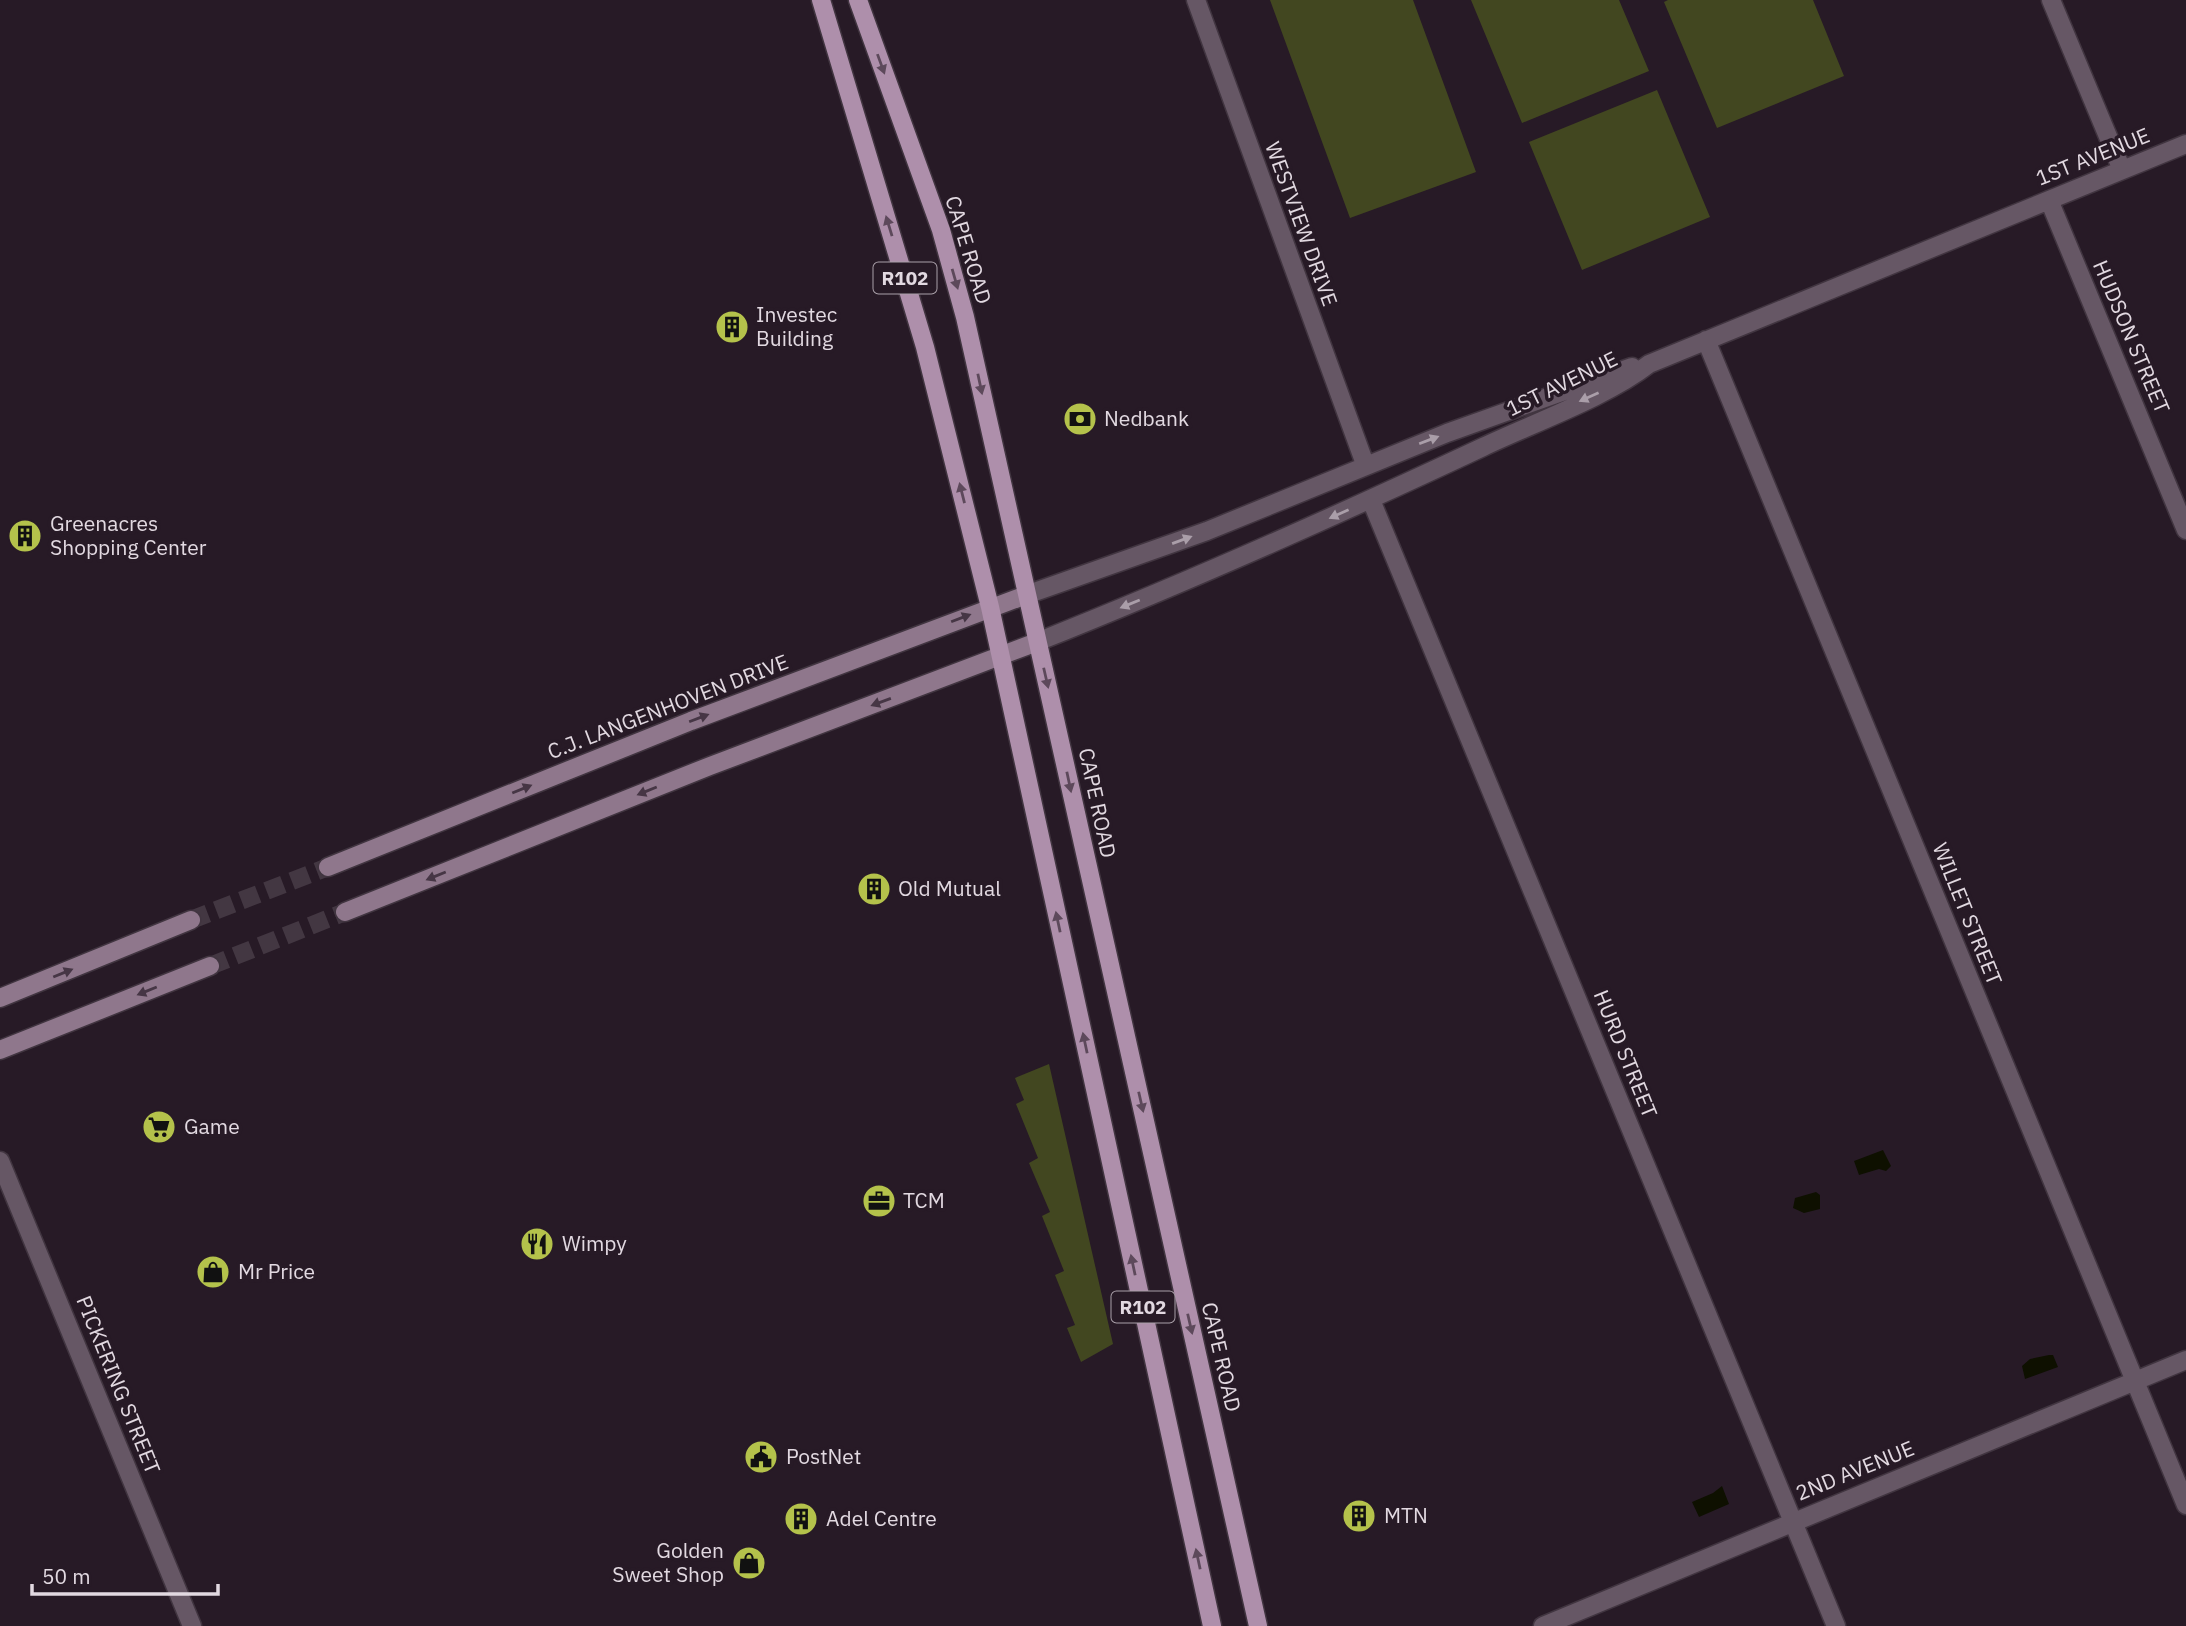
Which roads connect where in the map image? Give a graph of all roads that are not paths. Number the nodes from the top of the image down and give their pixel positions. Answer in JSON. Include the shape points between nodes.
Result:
{"nodes":[{"id":1,"x":821,"y":0,"type":"edge"},
{"id":2,"x":858,"y":0,"type":"edge"},
{"id":3,"x":1196,"y":0,"type":"edge"},
{"id":4,"x":2051,"y":0,"type":"edge"},
{"id":5,"x":2186,"y":144,"type":"edge"},
{"id":6,"x":2122,"y":170,"type":"junction"},
{"id":7,"x":2049,"y":200,"type":"junction"},
{"id":8,"x":1706,"y":340,"type":"junction"},
{"id":9,"x":1649,"y":364,"type":"junction"},
{"id":10,"x":1365,"y":464,"type":"junction"},
{"id":11,"x":1371,"y":500,"type":"junction"},
{"id":12,"x":2186,"y":530,"type":"edge"},
{"id":13,"x":1026,"y":595,"type":"junction"},
{"id":14,"x":990,"y":607,"type":"junction"},
{"id":15,"x":1037,"y":642,"type":"junction"},
{"id":16,"x":1000,"y":657,"type":"junction"},
{"id":17,"x":328,"y":867,"type":"tunnel mouth"},
{"id":18,"x":345,"y":912,"type":"tunnel mouth"},
{"id":19,"x":191,"y":920,"type":"tunnel mouth"},
{"id":20,"x":210,"y":966,"type":"tunnel mouth"},
{"id":21,"x":0,"y":999,"type":"edge"},
{"id":22,"x":0,"y":1050,"type":"edge"},
{"id":23,"x":0,"y":1161,"type":"edge"},
{"id":24,"x":2186,"y":1360,"type":"edge"},
{"id":25,"x":2135,"y":1381,"type":"junction"},
{"id":26,"x":2186,"y":1505,"type":"edge"},
{"id":27,"x":1793,"y":1521,"type":"junction"},
{"id":28,"x":192,"y":1626,"type":"edge"},
{"id":29,"x":1212,"y":1626,"type":"edge"},
{"id":30,"x":1258,"y":1626,"type":"edge"},
{"id":31,"x":1543,"y":1626,"type":"edge"},
{"id":32,"x":1836,"y":1626,"type":"edge"}],
"edges":[{"from":14,"to":1,"type":"main road","number":"R102","one_way":true,"via":[[925,347]]},
{"from":2,"to":13,"type":"main road","name":"CAPE ROAD","number":"R102","one_way":true,"via":[[948,256]]},
{"from":3,"to":10,"type":"street","name":"WESTVIEW DRIVE"},
{"from":4,"to":6,"type":"street"},
{"from":5,"to":6,"type":"street","name":"1ST AVENUE"},
{"from":6,"to":7,"type":"street","name":"1ST AVENUE"},
{"from":7,"to":8,"type":"street","name":"1ST AVENUE"},
{"from":7,"to":12,"type":"street","name":"HUDSON STREET"},
{"from":8,"to":9,"type":"street","name":"1ST AVENUE"},
{"from":8,"to":25,"type":"street","name":"WILLET STREET"},
{"from":10,"to":9,"type":"street","name":"1ST AVENUE","one_way":true,"via":[[1554,393]]},
{"from":9,"to":11,"type":"street","name":"1ST AVENUE","one_way":true,"via":[[1614,386]]},
{"from":13,"to":10,"type":"street","name":"1ST AVENUE","one_way":true,"via":[[1207,531]]},
{"from":11,"to":15,"type":"street","name":"1ST AVENUE","one_way":true},
{"from":11,"to":27,"type":"street","name":"HURD STREET"},
{"from":13,"to":14,"type":"main road","name":"C.J. LANGENHOVEN DRIVE"},
{"from":13,"to":15,"type":"main road","name":"CAPE ROAD","number":"R102"},
{"from":14,"to":16,"type":"main road","number":"R102"},
{"from":17,"to":14,"type":"main road","name":"C.J. LANGENHOVEN DRIVE","one_way":true},
{"from":15,"to":16,"type":"main road"},
{"from":15,"to":30,"type":"main road","name":"CAPE ROAD","number":"R102","one_way":true},
{"from":16,"to":18,"type":"main road","one_way":true,"via":[[710,766]]},
{"from":29,"to":16,"type":"main road","number":"R102","one_way":true},
{"from":21,"to":19,"type":"main road","one_way":true},
{"from":20,"to":22,"type":"main road","one_way":true},
{"from":23,"to":28,"type":"street","name":"PICKERING STREET"},
{"from":24,"to":25,"type":"street","name":"2ND AVENUE"},
{"from":25,"to":26,"type":"street","name":"WILLET STREET"},
{"from":25,"to":27,"type":"street","name":"2ND AVENUE"},
{"from":27,"to":31,"type":"street","name":"2ND AVENUE"},
{"from":27,"to":32,"type":"street","name":"HURD STREET"}]}
